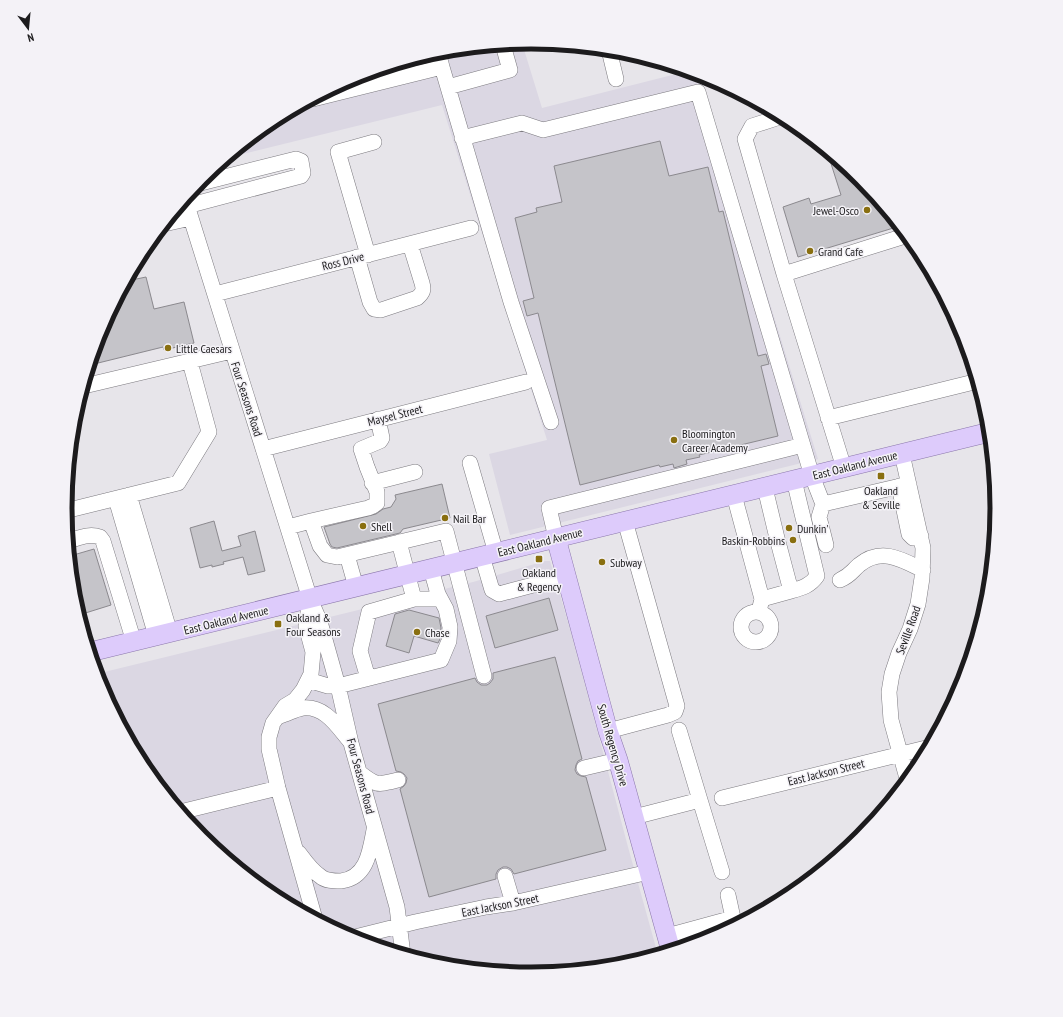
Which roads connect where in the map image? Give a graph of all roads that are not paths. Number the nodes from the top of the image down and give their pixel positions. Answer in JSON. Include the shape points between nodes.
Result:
{"nodes":[{"id":1,"x":504,"y":50,"type":"edge"},
{"id":2,"x":611,"y":56,"type":"edge"},
{"id":3,"x":440,"y":59,"type":"edge"},
{"id":4,"x":442,"y":67,"type":"junction"},
{"id":5,"x":616,"y":79,"type":"dead end"},
{"id":6,"x":448,"y":87,"type":"junction"},
{"id":7,"x":334,"y":93,"type":"edge"},
{"id":8,"x":774,"y":119,"type":"edge"},
{"id":9,"x":462,"y":138,"type":"junction"},
{"id":10,"x":374,"y":142,"type":"dead end"},
{"id":11,"x":211,"y":181,"type":"edge"},
{"id":12,"x":188,"y":208,"type":"edge"},
{"id":13,"x":471,"y":228,"type":"dead end"},
{"id":14,"x":902,"y":237,"type":"edge"},
{"id":15,"x":410,"y":244,"type":"junction"},
{"id":16,"x":362,"y":256,"type":"junction"},
{"id":17,"x":784,"y":274,"type":"junction"},
{"id":18,"x":215,"y":294,"type":"junction"},
{"id":19,"x":232,"y":351,"type":"junction"},
{"id":20,"x":190,"y":362,"type":"junction"},
{"id":21,"x":526,"y":382,"type":"dead end"},
{"id":22,"x":973,"y":382,"type":"edge"},
{"id":23,"x":89,"y":385,"type":"edge"},
{"id":24,"x":828,"y":418,"type":"junction"},
{"id":25,"x":378,"y":419,"type":"junction"},
{"id":26,"x":551,"y":422,"type":"dead end"},
{"id":27,"x":984,"y":433,"type":"edge"},
{"id":28,"x":803,"y":445,"type":"junction"},
{"id":29,"x":263,"y":449,"type":"junction"},
{"id":30,"x":902,"y":454,"type":"junction"},
{"id":31,"x":470,"y":463,"type":"dead end"},
{"id":32,"x":844,"y":468,"type":"junction"},
{"id":33,"x":415,"y":472,"type":"dead end"},
{"id":34,"x":812,"y":476,"type":"junction"},
{"id":35,"x":794,"y":480,"type":"junction"},
{"id":36,"x":372,"y":483,"type":"junction"},
{"id":37,"x":904,"y":485,"type":"junction"},
{"id":38,"x":765,"y":488,"type":"junction"},
{"id":39,"x":734,"y":495,"type":"junction"},
{"id":40,"x":123,"y":497,"type":"junction"},
{"id":41,"x":823,"y":504,"type":"junction"},
{"id":42,"x":72,"y":509,"type":"edge"},
{"id":43,"x":311,"y":521,"type":"junction"},
{"id":44,"x":625,"y":521,"type":"junction"},
{"id":45,"x":288,"y":527,"type":"junction"},
{"id":46,"x":556,"y":538,"type":"junction"},
{"id":47,"x":73,"y":539,"type":"edge"},
{"id":48,"x":399,"y":542,"type":"junction"},
{"id":49,"x":826,"y":545,"type":"dead end"},
{"id":50,"x":347,"y":555,"type":"junction"},
{"id":51,"x":489,"y":555,"type":"junction"},
{"id":52,"x":454,"y":563,"type":"junction"},
{"id":53,"x":431,"y":569,"type":"junction"},
{"id":54,"x":922,"y":570,"type":"junction"},
{"id":55,"x":408,"y":575,"type":"junction"},
{"id":56,"x":567,"y":576,"type":"junction"},
{"id":57,"x":840,"y":580,"type":"dead end"},
{"id":58,"x":356,"y":588,"type":"junction"},
{"id":59,"x":791,"y":592,"type":"junction"},
{"id":60,"x":310,"y":599,"type":"junction"},
{"id":61,"x":414,"y":599,"type":"junction"},
{"id":62,"x":440,"y":599,"type":"junction"},
{"id":63,"x":163,"y":635,"type":"junction"},
{"id":64,"x":134,"y":642,"type":"junction"},
{"id":65,"x":95,"y":651,"type":"edge"},
{"id":66,"x":484,"y":676,"type":"dead end"},
{"id":67,"x":368,"y":678,"type":"junction"},
{"id":68,"x":308,"y":680,"type":"junction"},
{"id":69,"x":338,"y":686,"type":"junction"},
{"id":70,"x":278,"y":716,"type":"junction"},
{"id":71,"x":679,"y":730,"type":"dead end"},
{"id":72,"x":608,"y":731,"type":"junction"},
{"id":73,"x":351,"y":743,"type":"junction"},
{"id":74,"x":923,"y":749,"type":"edge"},
{"id":75,"x":901,"y":754,"type":"junction"},
{"id":76,"x":618,"y":760,"type":"junction"},
{"id":77,"x":584,"y":768,"type":"dead end"},
{"id":78,"x":360,"y":773,"type":"junction"},
{"id":79,"x":906,"y":774,"type":"edge"},
{"id":80,"x":278,"y":788,"type":"junction"},
{"id":81,"x":722,"y":798,"type":"dead end"},
{"id":82,"x":700,"y":800,"type":"junction"},
{"id":83,"x":368,"y":804,"type":"junction"},
{"id":84,"x":186,"y":811,"type":"edge"},
{"id":85,"x":634,"y":817,"type":"junction"},
{"id":86,"x":375,"y":826,"type":"junction"},
{"id":87,"x":294,"y":848,"type":"junction"},
{"id":88,"x":649,"y":872,"type":"junction"},
{"id":89,"x":722,"y":872,"type":"dead end"},
{"id":90,"x":505,"y":876,"type":"dead end"},
{"id":91,"x":728,"y":895,"type":"dead end"},
{"id":92,"x":308,"y":896,"type":"junction"},
{"id":93,"x":513,"y":903,"type":"junction"},
{"id":94,"x":305,"y":908,"type":"edge"},
{"id":95,"x":313,"y":912,"type":"edge"},
{"id":96,"x":399,"y":926,"type":"junction"},
{"id":97,"x":362,"y":935,"type":"edge"},
{"id":98,"x":669,"y":944,"type":"edge"},
{"id":99,"x":402,"y":949,"type":"edge"}],
"edges":[{"from":1,"to":6,"type":"street","via":[[510,70]]},
{"from":2,"to":5,"type":"street"},
{"from":3,"to":4,"type":"street"},
{"from":4,"to":6,"type":"street"},
{"from":4,"to":7,"type":"street"},
{"from":6,"to":9,"type":"street"},
{"from":8,"to":17,"type":"street","via":[[752,126],[745,139]]},
{"from":9,"to":26,"type":"street","via":[[511,302]]},
{"from":9,"to":28,"type":"street","via":[[522,123],[543,130],[698,92]]},
{"from":10,"to":16,"type":"street","via":[[338,152]]},
{"from":11,"to":12,"type":"street","via":[[296,159],[301,161],[303,173],[301,176]]},
{"from":12,"to":18,"type":"street","name":"Four Seasons Road"},
{"from":13,"to":15,"type":"street","name":"Ross Drive"},
{"from":14,"to":17,"type":"street"},
{"from":15,"to":16,"type":"street","name":"Ross Drive"},
{"from":15,"to":16,"type":"street","via":[[424,289],[422,294],[380,310],[374,309],[370,302]]},
{"from":16,"to":18,"type":"street","name":"Ross Drive"},
{"from":17,"to":24,"type":"street"},
{"from":18,"to":19,"type":"street","name":"Four Seasons Road"},
{"from":19,"to":20,"type":"street"},
{"from":19,"to":29,"type":"street","name":"Four Seasons Road"},
{"from":20,"to":23,"type":"street"},
{"from":20,"to":40,"type":"street","via":[[209,432],[178,483]]},
{"from":21,"to":25,"type":"street","name":"Maysel Street"},
{"from":22,"to":24,"type":"street"},
{"from":24,"to":32,"type":"street"},
{"from":25,"to":29,"type":"street","name":"Maysel Street"},
{"from":25,"to":36,"type":"street","via":[[382,438],[361,449]]},
{"from":27,"to":30,"type":"main road","name":"East Oakland Avenue"},
{"from":28,"to":34,"type":"street"},
{"from":28,"to":46,"type":"street","via":[[549,508]]},
{"from":29,"to":45,"type":"street","name":"Four Seasons Road"},
{"from":30,"to":32,"type":"main road","name":"East Oakland Avenue"},
{"from":30,"to":37,"type":"street","name":"Seville Road"},
{"from":31,"to":51,"type":"street"},
{"from":32,"to":34,"type":"main road","name":"East Oakland Avenue"},
{"from":33,"to":36,"type":"street"},
{"from":34,"to":35,"type":"main road","name":"East Oakland Avenue"},
{"from":34,"to":41,"type":"street"},
{"from":35,"to":38,"type":"main road","name":"East Oakland Avenue"},
{"from":35,"to":59,"type":"street","via":[[817,576],[804,588]]},
{"from":36,"to":43,"type":"street","via":[[377,492],[377,503],[373,506]]},
{"from":37,"to":41,"type":"street"},
{"from":37,"to":54,"type":"street","name":"Seville Road","via":[[921,536]]},
{"from":38,"to":39,"type":"main road","name":"East Oakland Avenue"},
{"from":38,"to":59,"type":"street"},
{"from":39,"to":44,"type":"main road","name":"East Oakland Avenue"},
{"from":39,"to":59,"type":"street","via":[[761,605]]},
{"from":40,"to":42,"type":"street"},
{"from":40,"to":63,"type":"street"},
{"from":41,"to":49,"type":"street","via":[[819,517]]},
{"from":43,"to":45,"type":"street"},
{"from":43,"to":50,"type":"street","via":[[320,546],[327,555]]},
{"from":44,"to":46,"type":"main road","name":"East Oakland Avenue"},
{"from":44,"to":72,"type":"street","via":[[677,706],[675,712],[668,715]]},
{"from":45,"to":60,"type":"street","name":"Four Seasons Road"},
{"from":46,"to":51,"type":"main road","name":"East Oakland Avenue"},
{"from":46,"to":56,"type":"main road","name":"South Regency Drive"},
{"from":47,"to":64,"type":"street","via":[[96,535],[103,541]]},
{"from":48,"to":50,"type":"street"},
{"from":48,"to":52,"type":"street","via":[[446,531]]},
{"from":48,"to":55,"type":"street"},
{"from":50,"to":58,"type":"street"},
{"from":51,"to":52,"type":"main road","name":"East Oakland Avenue"},
{"from":51,"to":56,"type":"street","via":[[492,590],[500,594]]},
{"from":52,"to":53,"type":"main road","name":"East Oakland Avenue"},
{"from":52,"to":66,"type":"street"},
{"from":53,"to":55,"type":"main road","name":"East Oakland Avenue"},
{"from":53,"to":62,"type":"street"},
{"from":54,"to":57,"type":"street","via":[[894,557],[884,556],[872,558],[859,565],[850,575]]},
{"from":54,"to":75,"type":"street","name":"Seville Road","via":[[918,604],[892,674],[889,692],[891,720]]},
{"from":55,"to":58,"type":"main road","name":"East Oakland Avenue"},
{"from":55,"to":61,"type":"street"},
{"from":56,"to":72,"type":"main road","name":"South Regency Drive"},
{"from":58,"to":60,"type":"main road","name":"East Oakland Avenue"},
{"from":60,"to":63,"type":"main road","name":"East Oakland Avenue"},
{"from":60,"to":68,"type":"street","name":"Four Seasons Road","via":[[306,626],[313,652]]},
{"from":60,"to":69,"type":"street","name":"Four Seasons Road","via":[[320,622]]},
{"from":61,"to":62,"type":"street"},
{"from":61,"to":67,"type":"street","via":[[369,612],[360,651]]},
{"from":62,"to":67,"type":"street","via":[[446,609],[450,627],[449,641],[441,660]]},
{"from":63,"to":64,"type":"main road","name":"East Oakland Avenue"},
{"from":64,"to":65,"type":"main road","name":"East Oakland Avenue"},
{"from":67,"to":69,"type":"street"},
{"from":68,"to":69,"type":"street"},
{"from":68,"to":70,"type":"street","name":"Four Seasons Road","via":[[295,700],[285,706]]},
{"from":69,"to":73,"type":"street","name":"Four Seasons Road"},
{"from":70,"to":73,"type":"street","via":[[303,708],[319,710],[328,716]]},
{"from":70,"to":80,"type":"street","name":"Four Seasons Road","via":[[269,737],[269,749]]},
{"from":71,"to":82,"type":"street"},
{"from":72,"to":76,"type":"main road","name":"South Regency Drive"},
{"from":73,"to":78,"type":"street","name":"Four Seasons Road"},
{"from":74,"to":75,"type":"street","name":"East Jackson Street"},
{"from":75,"to":79,"type":"street","name":"Seville Road"},
{"from":75,"to":81,"type":"street","name":"East Jackson Street"},
{"from":76,"to":77,"type":"street"},
{"from":76,"to":85,"type":"main road","name":"South Regency Drive"},
{"from":78,"to":83,"type":"street","name":"Four Seasons Road"},
{"from":78,"to":83,"type":"street","via":[[380,785],[399,783],[380,789]]},
{"from":80,"to":84,"type":"street"},
{"from":80,"to":87,"type":"street","name":"Four Seasons Road"},
{"from":82,"to":85,"type":"street"},
{"from":82,"to":89,"type":"street"},
{"from":83,"to":86,"type":"street","name":"Four Seasons Road"},
{"from":85,"to":88,"type":"main road","name":"South Regency Drive"},
{"from":86,"to":87,"type":"street","via":[[364,867],[346,880],[321,878]]},
{"from":86,"to":96,"type":"street","name":"Four Seasons Road","via":[[397,907]]},
{"from":87,"to":92,"type":"street","name":"Four Seasons Road"},
{"from":88,"to":93,"type":"street","name":"East Jackson Street"},
{"from":88,"to":98,"type":"main road","name":"South Regency Drive"},
{"from":90,"to":93,"type":"street"},
{"from":91,"to":98,"type":"street","via":[[733,918]]},
{"from":92,"to":94,"type":"street"},
{"from":92,"to":95,"type":"street","name":"Four Seasons Road"},
{"from":93,"to":96,"type":"street","name":"East Jackson Street","via":[[486,906]]},
{"from":96,"to":97,"type":"street","name":"East Jackson Street"},
{"from":96,"to":99,"type":"street","name":"Four Seasons Road"}]}
